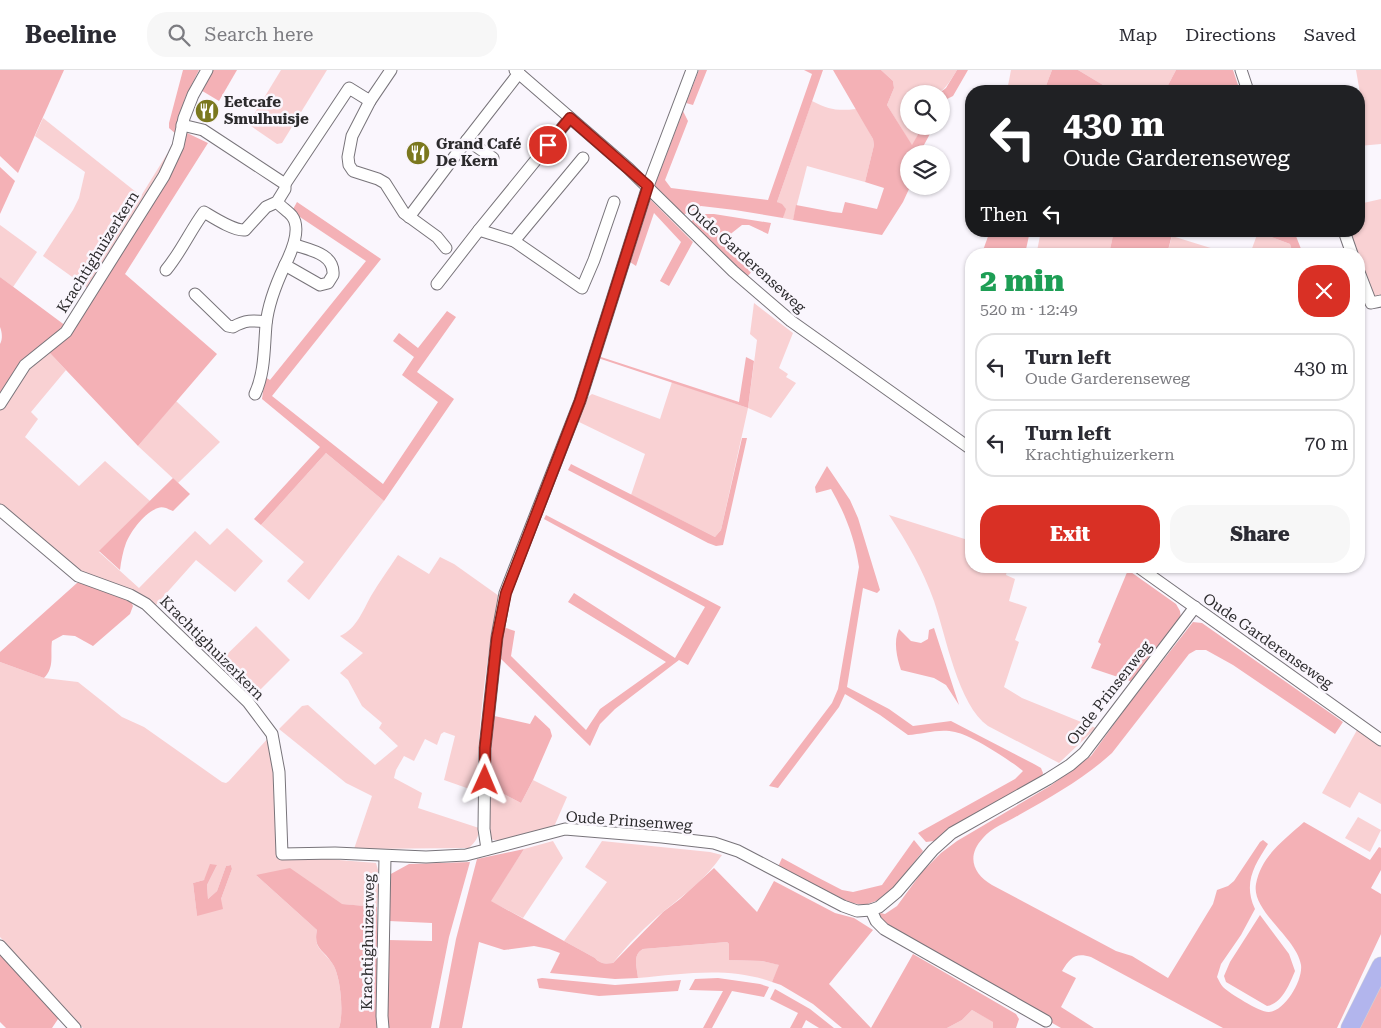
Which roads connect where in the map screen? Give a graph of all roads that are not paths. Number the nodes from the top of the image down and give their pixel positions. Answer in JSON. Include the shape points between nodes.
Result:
{"nodes":[{"id":1,"x":207,"y":70,"type":"edge"},
{"id":2,"x":391,"y":70,"type":"edge"},
{"id":3,"x":692,"y":70,"type":"edge"},
{"id":4,"x":1242,"y":70,"type":"edge"},
{"id":5,"x":517,"y":72,"type":"edge"},
{"id":6,"x":1246,"y":85,"type":"edge"},
{"id":7,"x":370,"y":101,"type":"junction"},
{"id":8,"x":570,"y":118,"type":"junction"},
{"id":9,"x":182,"y":124,"type":"junction"},
{"id":10,"x":467,"y":140,"type":"junction"},
{"id":11,"x":493,"y":158,"type":"dead end"},
{"id":12,"x":583,"y":158,"type":"dead end"},
{"id":13,"x":285,"y":184,"type":"junction"},
{"id":14,"x":648,"y":186,"type":"junction"},
{"id":15,"x":277,"y":202,"type":"junction"},
{"id":16,"x":614,"y":202,"type":"dead end"},
{"id":17,"x":410,"y":217,"type":"junction"},
{"id":18,"x":479,"y":230,"type":"junction"},
{"id":19,"x":514,"y":241,"type":"junction"},
{"id":20,"x":295,"y":245,"type":"junction"},
{"id":21,"x":446,"y":248,"type":"dead end"},
{"id":22,"x":285,"y":265,"type":"junction"},
{"id":23,"x":166,"y":270,"type":"dead end"},
{"id":24,"x":437,"y":284,"type":"dead end"},
{"id":25,"x":1365,"y":288,"type":"edge"},
{"id":26,"x":195,"y":294,"type":"dead end"},
{"id":27,"x":1370,"y":302,"type":"edge"},
{"id":28,"x":266,"y":322,"type":"junction"},
{"id":29,"x":255,"y":394,"type":"dead end"},
{"id":30,"x":0,"y":404,"type":"edge"},
{"id":31,"x":965,"y":445,"type":"edge"},
{"id":32,"x":0,"y":510,"type":"edge"},
{"id":33,"x":1147,"y":573,"type":"edge"},
{"id":34,"x":1195,"y":607,"type":"junction"},
{"id":35,"x":1381,"y":740,"type":"edge"},
{"id":36,"x":487,"y":849,"type":"junction"},
{"id":37,"x":282,"y":854,"type":"joint"},
{"id":38,"x":385,"y":857,"type":"junction"},
{"id":39,"x":870,"y":910,"type":"junction"},
{"id":40,"x":0,"y":946,"type":"edge"},
{"id":41,"x":1381,"y":966,"type":"edge"},
{"id":42,"x":1046,"y":1021,"type":"dead end"},
{"id":43,"x":75,"y":1028,"type":"edge"},
{"id":44,"x":383,"y":1028,"type":"edge"},
{"id":45,"x":1350,"y":1028,"type":"edge"}],
"edges":[{"from":1,"to":9,"type":"street","name":"Krachtighuizerkern"},
{"from":2,"to":7,"type":"street"},
{"from":3,"to":14,"type":"street"},
{"from":4,"to":6,"type":"street"},
{"from":5,"to":8,"type":"street","name":"Oude Garderenseweg"},
{"from":5,"to":10,"type":"street"},
{"from":7,"to":13,"type":"street","via":[[349,88]]},
{"from":7,"to":17,"type":"street","via":[[352,136],[349,164],[353,171],[385,183]]},
{"from":8,"to":14,"type":"street","name":"Oude Garderenseweg"},
{"from":8,"to":18,"type":"street"},
{"from":9,"to":13,"type":"street","via":[[202,130]]},
{"from":9,"to":30,"type":"street","name":"Krachtighuizerkern","via":[[178,146],[164,176],[66,332],[26,365]]},
{"from":10,"to":11,"type":"street"},
{"from":10,"to":17,"type":"street"},
{"from":12,"to":19,"type":"street"},
{"from":13,"to":15,"type":"street"},
{"from":14,"to":31,"type":"street","name":"Oude Garderenseweg","via":[[733,271],[791,320]]},
{"from":14,"to":36,"type":"street","via":[[580,401],[506,593],[497,638],[485,748],[484,829]]},
{"from":15,"to":20,"type":"street","via":[[295,221]]},
{"from":15,"to":23,"type":"street","via":[[266,207],[242,230],[204,212]]},
{"from":16,"to":19,"type":"street","via":[[582,288]]},
{"from":17,"to":21,"type":"street"},
{"from":18,"to":19,"type":"street"},
{"from":18,"to":24,"type":"street"},
{"from":20,"to":22,"type":"street"},
{"from":20,"to":22,"type":"street","via":[[322,254],[332,264],[334,275],[324,286]]},
{"from":22,"to":28,"type":"street"},
{"from":25,"to":27,"type":"street"},
{"from":26,"to":28,"type":"street","via":[[228,326],[252,320]]},
{"from":28,"to":29,"type":"street","via":[[264,360]]},
{"from":32,"to":37,"type":"street","name":"Krachtighuizerkern","via":[[78,576],[146,604],[248,702],[272,734],[279,772]]},
{"from":33,"to":34,"type":"street","name":"Oude Garderenseweg"},
{"from":34,"to":35,"type":"street","name":"Oude Garderenseweg"},
{"from":34,"to":39,"type":"street","name":"Oude Prinsenweg","via":[[1084,753],[1048,779],[952,833],[886,902]]},
{"from":36,"to":38,"type":"street","name":"Oude Prinsenweg","via":[[447,857]]},
{"from":36,"to":39,"type":"street","name":"Oude Prinsenweg","via":[[565,829],[714,843],[738,851],[843,906],[857,911]]},
{"from":37,"to":38,"type":"street","name":"Oude Prinsenweg"},
{"from":38,"to":44,"type":"street","name":"Krachtighuizerweg"},
{"from":39,"to":42,"type":"street","via":[[884,929]]},
{"from":40,"to":43,"type":"street"},
{"from":41,"to":45,"type":"main road"}]}
